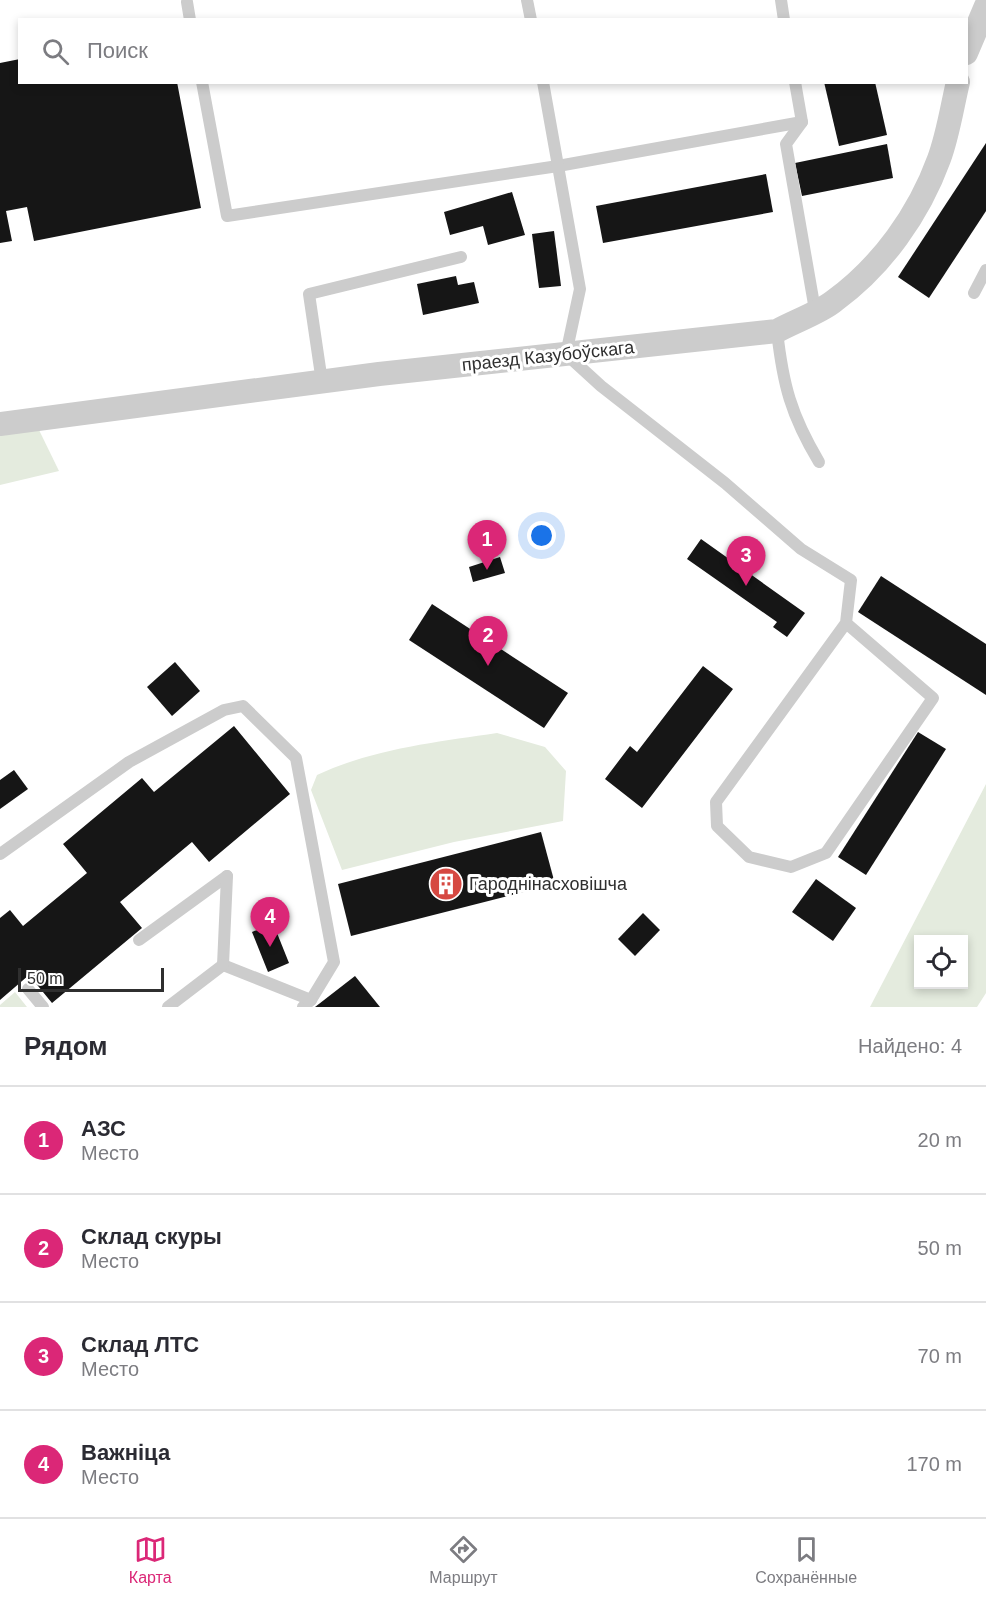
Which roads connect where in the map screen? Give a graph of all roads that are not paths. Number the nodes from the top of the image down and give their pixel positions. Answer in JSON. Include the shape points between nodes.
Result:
{"nodes":[{"id":1,"x":527,"y":0,"type":"edge"},
{"id":2,"x":781,"y":0,"type":"edge"},
{"id":3,"x":187,"y":2,"type":"dead end"},
{"id":4,"x":986,"y":6,"type":"edge"},
{"id":5,"x":190,"y":18,"type":"edge"},
{"id":6,"x":531,"y":18,"type":"edge"},
{"id":7,"x":784,"y":18,"type":"edge"},
{"id":8,"x":968,"y":48,"type":"edge"},
{"id":9,"x":202,"y":84,"type":"edge"},
{"id":10,"x":543,"y":84,"type":"edge"},
{"id":11,"x":795,"y":84,"type":"edge"},
{"id":12,"x":958,"y":84,"type":"edge"},
{"id":13,"x":802,"y":122,"type":"junction"},
{"id":14,"x":558,"y":165,"type":"junction"},
{"id":15,"x":461,"y":257,"type":"dead end"},
{"id":16,"x":986,"y":270,"type":"edge"},
{"id":17,"x":974,"y":293,"type":"dead end"},
{"id":18,"x":815,"y":310,"type":"junction"},
{"id":19,"x":777,"y":331,"type":"junction"},
{"id":20,"x":566,"y":354,"type":"junction"},
{"id":21,"x":322,"y":382,"type":"junction"},
{"id":22,"x":0,"y":424,"type":"edge"},
{"id":23,"x":819,"y":462,"type":"dead end"},
{"id":24,"x":846,"y":623,"type":"junction"},
{"id":25,"x":0,"y":854,"type":"edge"},
{"id":26,"x":139,"y":940,"type":"dead end"},
{"id":27,"x":223,"y":965,"type":"junction"},
{"id":28,"x":28,"y":989,"type":"dead end"},
{"id":29,"x":307,"y":1004,"type":"edge"},
{"id":30,"x":43,"y":1007,"type":"edge"},
{"id":31,"x":168,"y":1007,"type":"edge"}],
"edges":[{"from":1,"to":6,"type":"lane"},
{"from":2,"to":7,"type":"lane"},
{"from":3,"to":5,"type":"lane"},
{"from":4,"to":8,"type":"street"},
{"from":9,"to":14,"type":"lane","via":[[227,216]]},
{"from":10,"to":14,"type":"lane"},
{"from":11,"to":13,"type":"lane"},
{"from":12,"to":18,"type":"street","name":"праезд Казубоўскага","via":[[940,157],[921,202],[867,273],[832,303]]},
{"from":13,"to":14,"type":"lane"},
{"from":13,"to":18,"type":"lane","via":[[786,144]]},
{"from":14,"to":20,"type":"lane","via":[[580,289]]},
{"from":15,"to":21,"type":"lane","via":[[309,294]]},
{"from":16,"to":17,"type":"lane"},
{"from":18,"to":19,"type":"street","name":"праезд Казубоўскага"},
{"from":19,"to":20,"type":"street","name":"праезд Казубоўскага"},
{"from":19,"to":23,"type":"lane","via":[[789,401]]},
{"from":20,"to":21,"type":"street","name":"праезд Казубоўскага"},
{"from":20,"to":24,"type":"lane","via":[[801,549],[851,580]]},
{"from":21,"to":22,"type":"street","name":"праезд Казубоўскага"},
{"from":24,"to":24,"type":"lane","via":[[716,802],[717,826],[750,857],[791,867],[826,853],[933,698]]},
{"from":25,"to":29,"type":"lane","via":[[129,762],[224,710],[243,706],[296,758],[334,962]]},
{"from":26,"to":27,"type":"lane","via":[[227,876]]},
{"from":27,"to":29,"type":"lane"},
{"from":27,"to":31,"type":"lane"},
{"from":28,"to":30,"type":"lane"}]}
